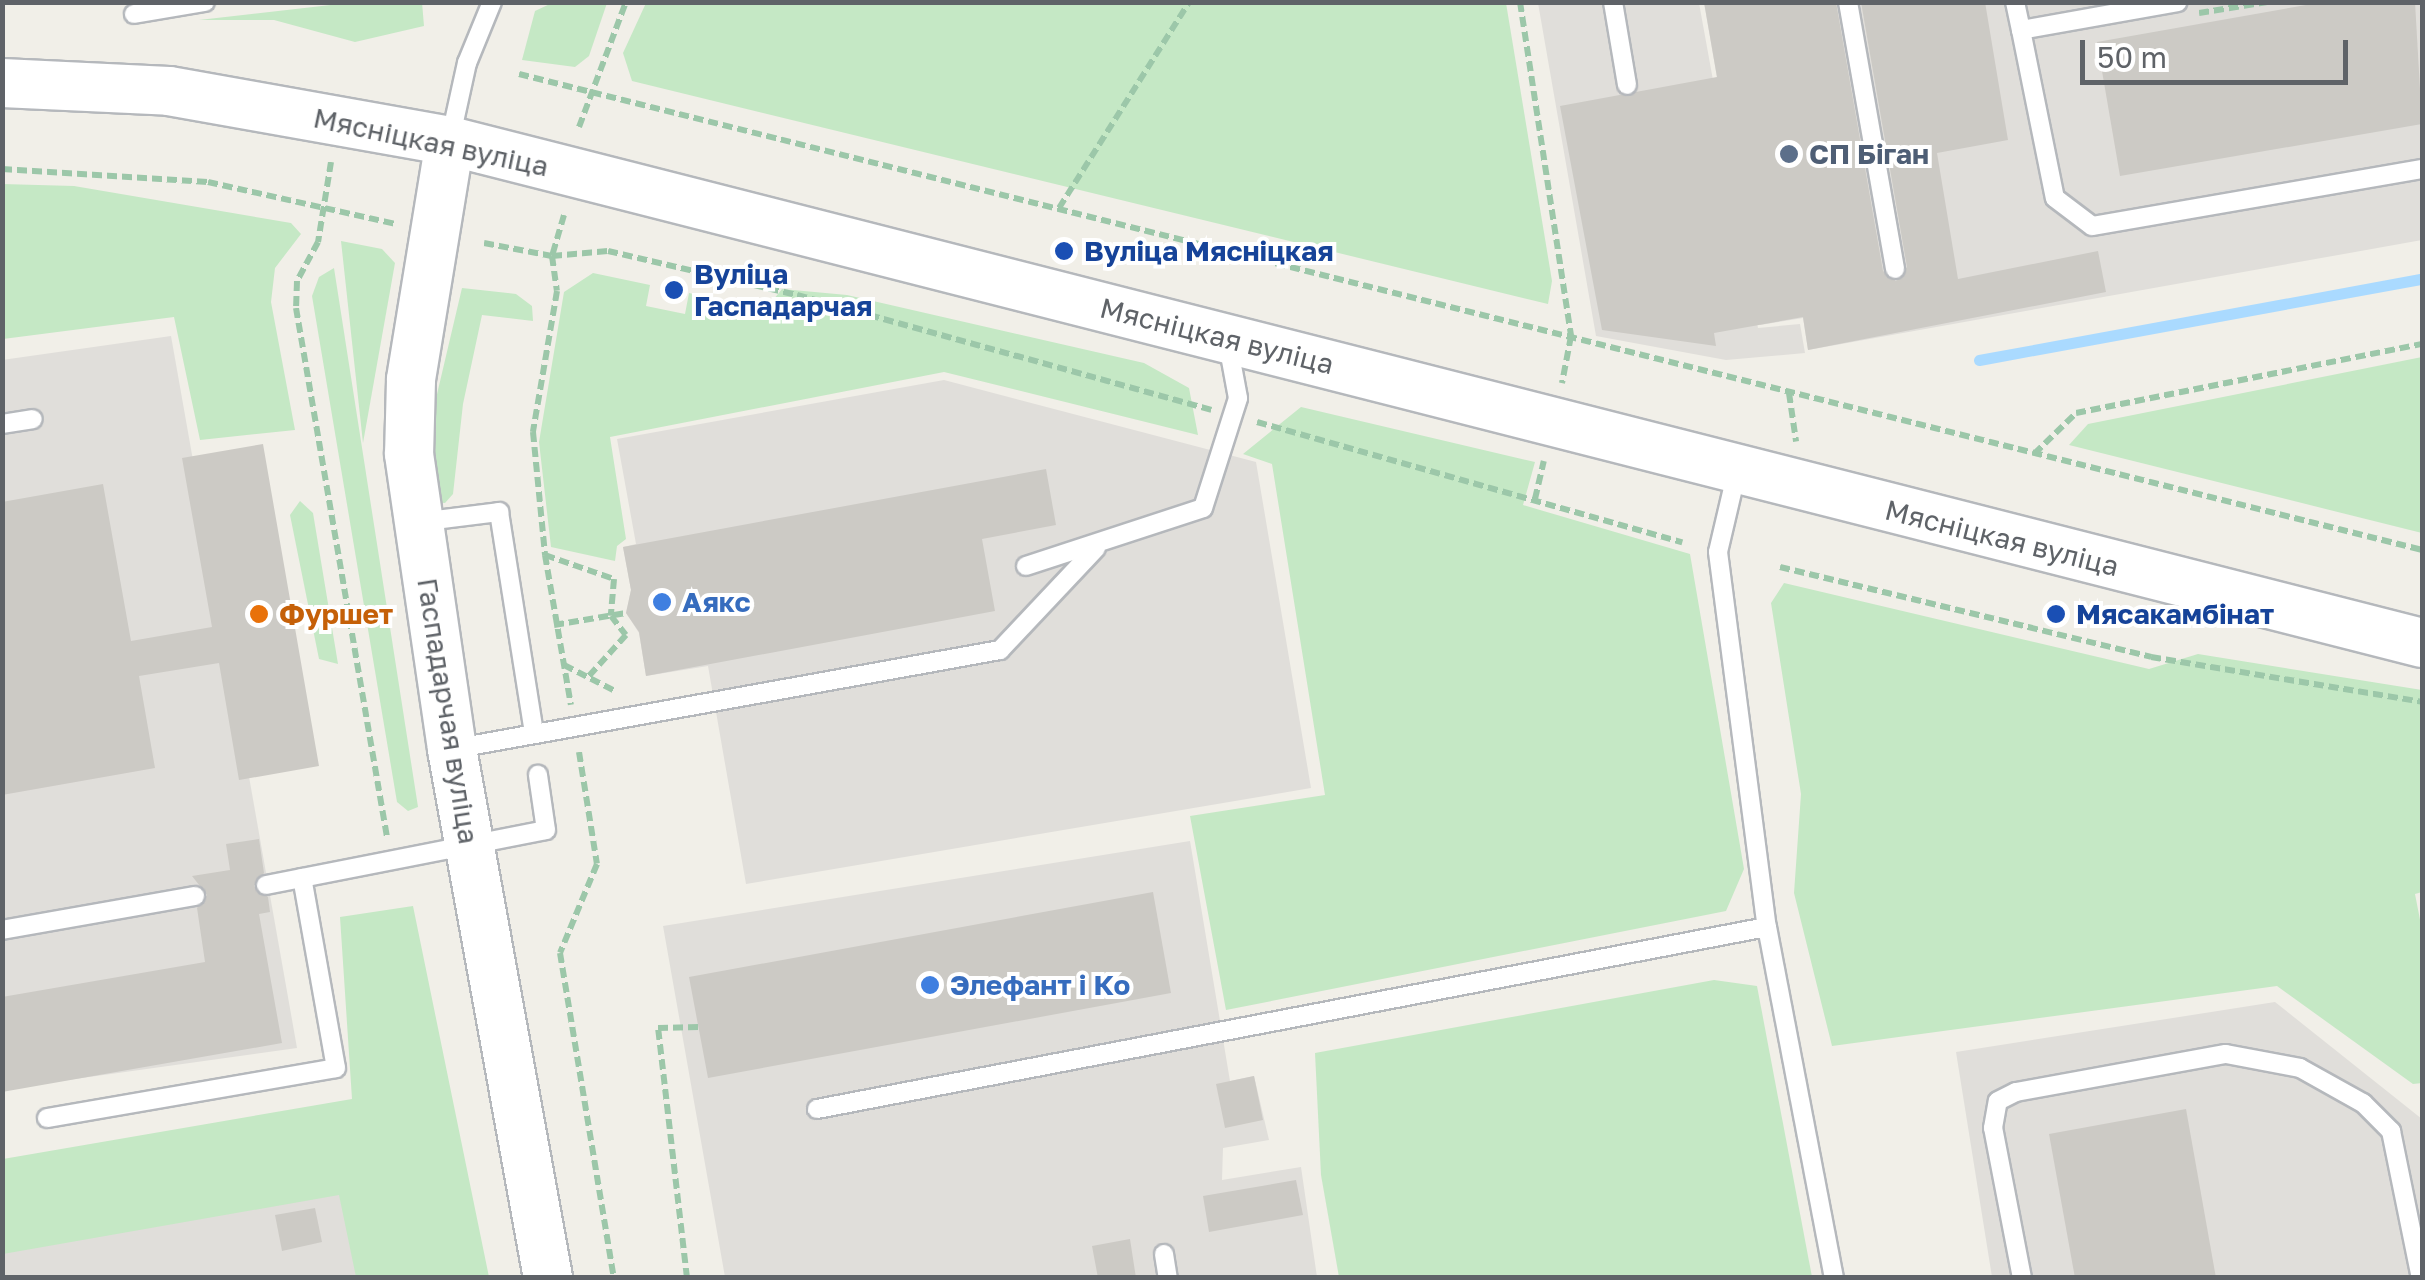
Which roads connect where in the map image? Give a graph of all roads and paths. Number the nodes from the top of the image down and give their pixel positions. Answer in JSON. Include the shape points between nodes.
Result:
{"nodes":[{"id":1,"x":205,"y":2,"type":"edge"},
{"id":2,"x":492,"y":2,"type":"edge"},
{"id":3,"x":626,"y":2,"type":"edge"},
{"id":4,"x":1189,"y":2,"type":"edge"},
{"id":5,"x":1520,"y":2,"type":"edge"},
{"id":6,"x":1613,"y":2,"type":"edge"},
{"id":7,"x":1848,"y":2,"type":"edge"},
{"id":8,"x":2016,"y":2,"type":"edge"},
{"id":9,"x":2178,"y":2,"type":"edge"},
{"id":10,"x":134,"y":14,"type":"dead end"},
{"id":11,"x":2021,"y":30,"type":"junction"},
{"id":12,"x":520,"y":74,"type":"dead end"},
{"id":13,"x":2,"y":83,"type":"edge"},
{"id":14,"x":1628,"y":85,"type":"dead end"},
{"id":15,"x":597,"y":91,"type":"junction"},
{"id":16,"x":580,"y":126,"type":"dead end"},
{"id":17,"x":450,"y":141,"type":"junction"},
{"id":18,"x":332,"y":162,"type":"dead end"},
{"id":19,"x":2,"y":169,"type":"edge"},
{"id":20,"x":2422,"y":169,"type":"edge"},
{"id":21,"x":322,"y":205,"type":"junction"},
{"id":22,"x":1059,"y":208,"type":"junction"},
{"id":23,"x":564,"y":215,"type":"dead end"},
{"id":24,"x":405,"y":227,"type":"dead end"},
{"id":25,"x":484,"y":244,"type":"dead end"},
{"id":26,"x":552,"y":256,"type":"junction"},
{"id":27,"x":1894,"y":268,"type":"dead end"},
{"id":28,"x":1571,"y":336,"type":"junction"},
{"id":29,"x":1228,"y":338,"type":"junction"},
{"id":30,"x":2422,"y":344,"type":"edge"},
{"id":31,"x":1562,"y":384,"type":"dead end"},
{"id":32,"x":1233,"y":416,"type":"junction"},
{"id":33,"x":32,"y":419,"type":"dead end"},
{"id":34,"x":2,"y":424,"type":"edge"},
{"id":35,"x":2034,"y":454,"type":"junction"},
{"id":36,"x":1545,"y":460,"type":"dead end"},
{"id":37,"x":1737,"y":471,"type":"junction"},
{"id":38,"x":1535,"y":500,"type":"junction"},
{"id":39,"x":417,"y":522,"type":"junction"},
{"id":40,"x":1682,"y":542,"type":"dead end"},
{"id":41,"x":1096,"y":548,"type":"junction"},
{"id":42,"x":2422,"y":550,"type":"edge"},
{"id":43,"x":544,"y":555,"type":"junction"},
{"id":44,"x":1026,"y":566,"type":"dead end"},
{"id":45,"x":1780,"y":567,"type":"dead end"},
{"id":46,"x":626,"y":614,"type":"dead end"},
{"id":47,"x":611,"y":616,"type":"junction"},
{"id":48,"x":554,"y":624,"type":"junction"},
{"id":49,"x":2422,"y":643,"type":"edge"},
{"id":50,"x":563,"y":664,"type":"junction"},
{"id":51,"x":2422,"y":702,"type":"edge"},
{"id":52,"x":574,"y":726,"type":"junction"},
{"id":53,"x":534,"y":733,"type":"junction"},
{"id":54,"x":452,"y":749,"type":"junction"},
{"id":55,"x":538,"y":775,"type":"dead end"},
{"id":56,"x":470,"y":845,"type":"junction"},
{"id":57,"x":391,"y":860,"type":"junction"},
{"id":58,"x":302,"y":878,"type":"junction"},
{"id":59,"x":266,"y":884,"type":"dead end"},
{"id":60,"x":195,"y":896,"type":"dead end"},
{"id":61,"x":1766,"y":927,"type":"junction"},
{"id":62,"x":2,"y":930,"type":"edge"},
{"id":63,"x":698,"y":1027,"type":"dead end"},
{"id":64,"x":817,"y":1109,"type":"dead end"},
{"id":65,"x":47,"y":1118,"type":"dead end"},
{"id":66,"x":1164,"y":1254,"type":"dead end"},
{"id":67,"x":548,"y":1278,"type":"edge"},
{"id":68,"x":614,"y":1278,"type":"edge"},
{"id":69,"x":687,"y":1278,"type":"edge"},
{"id":70,"x":1168,"y":1278,"type":"edge"},
{"id":71,"x":1834,"y":1278,"type":"edge"},
{"id":72,"x":2022,"y":1278,"type":"edge"},
{"id":73,"x":2421,"y":1278,"type":"edge"}],
"edges":[{"from":1,"to":10,"type":"lane"},
{"from":2,"to":17,"type":"lane","via":[[467,63]]},
{"from":3,"to":15,"type":"path"},
{"from":4,"to":22,"type":"path"},
{"from":5,"to":28,"type":"path"},
{"from":6,"to":14,"type":"lane"},
{"from":7,"to":27,"type":"lane"},
{"from":8,"to":11,"type":"lane"},
{"from":9,"to":11,"type":"lane"},
{"from":11,"to":20,"type":"lane","via":[[2056,198],[2092,226]]},
{"from":12,"to":15,"type":"path"},
{"from":13,"to":17,"type":"main road","name":"Мясніцкая вуліца","via":[[169,92]]},
{"from":15,"to":16,"type":"path"},
{"from":15,"to":22,"type":"path"},
{"from":17,"to":29,"type":"main road","name":"Мясніцкая вуліца"},
{"from":17,"to":39,"type":"main road","name":"Гаспадарчая вуліца","via":[[411,380],[408,454]]},
{"from":18,"to":21,"type":"path"},
{"from":19,"to":21,"type":"path","via":[[208,182]]},
{"from":21,"to":24,"type":"path"},
{"from":21,"to":57,"type":"path","via":[[318,242],[297,281],[296,308]]},
{"from":22,"to":28,"type":"path"},
{"from":23,"to":26,"type":"path"},
{"from":25,"to":26,"type":"path"},
{"from":26,"to":32,"type":"path","via":[[608,251]]},
{"from":26,"to":43,"type":"path","via":[[557,291],[533,432]]},
{"from":28,"to":31,"type":"path"},
{"from":28,"to":35,"type":"path"},
{"from":29,"to":32,"type":"lane","via":[[1238,398]]},
{"from":29,"to":37,"type":"main road","name":"Мясніцкая вуліца"},
{"from":30,"to":35,"type":"path","via":[[2076,413]]},
{"from":32,"to":38,"type":"path"},
{"from":32,"to":41,"type":"lane","via":[[1203,508]]},
{"from":33,"to":34,"type":"lane"},
{"from":35,"to":42,"type":"path"},
{"from":36,"to":38,"type":"path"},
{"from":37,"to":49,"type":"main road","name":"Мясніцкая вуліца"},
{"from":37,"to":61,"type":"lane","via":[[1718,552]]},
{"from":38,"to":40,"type":"path"},
{"from":39,"to":53,"type":"lane","via":[[499,512]]},
{"from":39,"to":54,"type":"main road","name":"Гаспадарчая вуліца"},
{"from":41,"to":44,"type":"lane"},
{"from":41,"to":52,"type":"lane","via":[[1000,650]]},
{"from":43,"to":47,"type":"path","via":[[614,579]]},
{"from":43,"to":48,"type":"path"},
{"from":45,"to":51,"type":"path","via":[[2151,657]]},
{"from":46,"to":47,"type":"path"},
{"from":47,"to":48,"type":"path"},
{"from":47,"to":50,"type":"path","via":[[626,635],[588,677]]},
{"from":48,"to":50,"type":"path"},
{"from":50,"to":52,"type":"path"},
{"from":52,"to":53,"type":"lane"},
{"from":52,"to":68,"type":"path","via":[[597,864],[560,953]]},
{"from":53,"to":54,"type":"lane"},
{"from":54,"to":56,"type":"main road","name":"Гаспадарчая вуліца"},
{"from":55,"to":56,"type":"lane","via":[[546,830]]},
{"from":56,"to":57,"type":"lane"},
{"from":56,"to":67,"type":"main road","name":"Гаспадарчая вуліца"},
{"from":57,"to":58,"type":"lane"},
{"from":58,"to":59,"type":"lane"},
{"from":58,"to":65,"type":"lane","via":[[336,1068]]},
{"from":60,"to":62,"type":"lane"},
{"from":61,"to":64,"type":"lane"},
{"from":61,"to":71,"type":"lane"},
{"from":63,"to":69,"type":"path","via":[[658,1028]]},
{"from":66,"to":70,"type":"lane"},
{"from":72,"to":73,"type":"lane","via":[[1993,1128],[1998,1101],[2016,1092],[2226,1054],[2300,1068],[2363,1103],[2391,1132]]}]}
